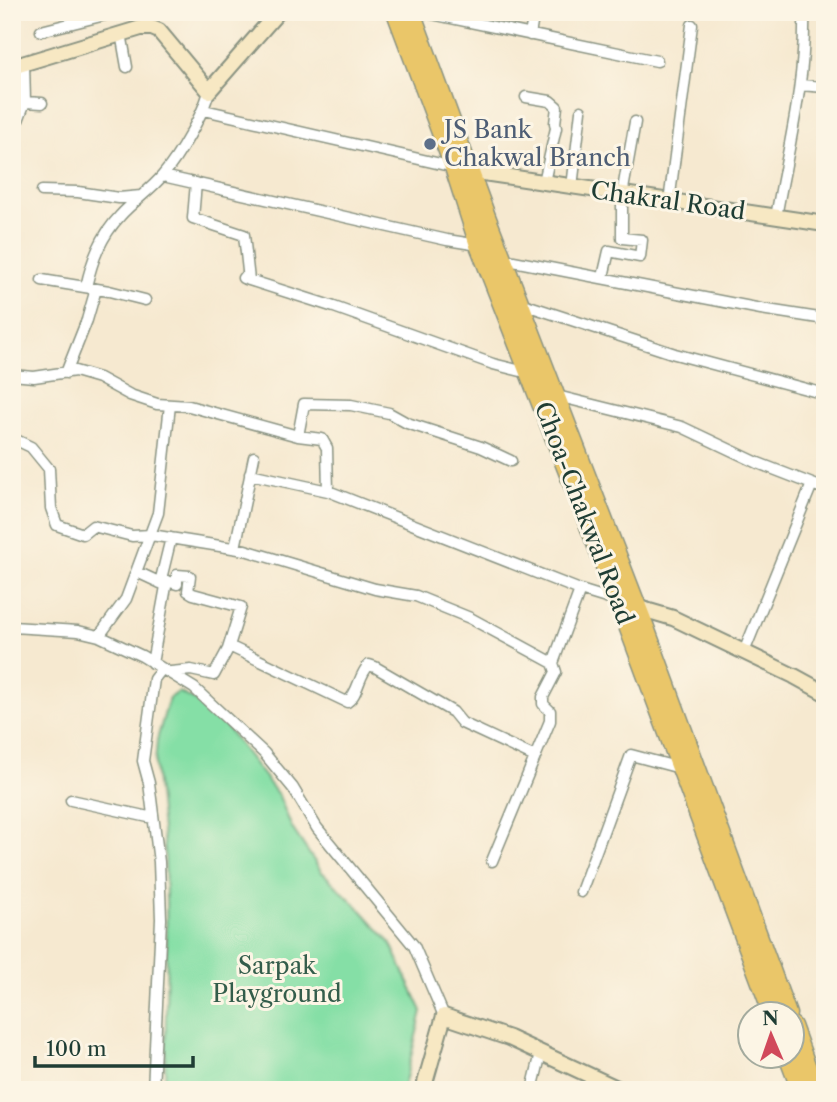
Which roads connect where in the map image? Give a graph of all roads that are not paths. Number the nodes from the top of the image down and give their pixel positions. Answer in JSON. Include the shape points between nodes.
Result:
{"nodes":[{"id":1,"x":117,"y":12,"type":"edge"},
{"id":2,"x":134,"y":12,"type":"edge"},
{"id":3,"x":150,"y":12,"type":"edge"},
{"id":4,"x":278,"y":12,"type":"edge"},
{"id":5,"x":396,"y":12,"type":"edge"},
{"id":6,"x":411,"y":12,"type":"edge"},
{"id":7,"x":422,"y":12,"type":"edge"},
{"id":8,"x":534,"y":12,"type":"edge"},
{"id":9,"x":804,"y":12,"type":"edge"},
{"id":10,"x":825,"y":15,"type":"edge"},
{"id":11,"x":80,"y":17,"type":"edge"},
{"id":12,"x":692,"y":25,"type":"dead end"},
{"id":13,"x":41,"y":31,"type":"dead end"},
{"id":14,"x":121,"y":33,"type":"junction"},
{"id":15,"x":530,"y":35,"type":"junction"},
{"id":16,"x":657,"y":61,"type":"dead end"},
{"id":17,"x":18,"y":65,"type":"edge"},
{"id":18,"x":127,"y":67,"type":"dead end"},
{"id":19,"x":800,"y":85,"type":"junction"},
{"id":20,"x":825,"y":86,"type":"edge"},
{"id":21,"x":209,"y":91,"type":"junction"},
{"id":22,"x":526,"y":97,"type":"dead end"},
{"id":23,"x":25,"y":102,"type":"junction"},
{"id":24,"x":42,"y":103,"type":"dead end"},
{"id":25,"x":204,"y":110,"type":"junction"},
{"id":26,"x":581,"y":111,"type":"dead end"},
{"id":27,"x":635,"y":122,"type":"dead end"},
{"id":28,"x":14,"y":131,"type":"dead end"},
{"id":29,"x":462,"y":169,"type":"junction"},
{"id":30,"x":163,"y":176,"type":"junction"},
{"id":31,"x":544,"y":182,"type":"junction"},
{"id":32,"x":196,"y":183,"type":"junction"},
{"id":33,"x":572,"y":187,"type":"junction"},
{"id":34,"x":42,"y":191,"type":"dead end"},
{"id":35,"x":142,"y":195,"type":"junction"},
{"id":36,"x":622,"y":195,"type":"junction"},
{"id":37,"x":669,"y":202,"type":"junction"},
{"id":38,"x":776,"y":217,"type":"junction"},
{"id":39,"x":825,"y":224,"type":"edge"},
{"id":40,"x":480,"y":245,"type":"junction"},
{"id":41,"x":503,"y":259,"type":"junction"},
{"id":42,"x":603,"y":277,"type":"junction"},
{"id":43,"x":42,"y":280,"type":"dead end"},
{"id":44,"x":91,"y":288,"type":"junction"},
{"id":45,"x":145,"y":300,"type":"dead end"},
{"id":46,"x":520,"y":303,"type":"junction"},
{"id":47,"x":825,"y":318,"type":"edge"},
{"id":48,"x":66,"y":373,"type":"junction"},
{"id":49,"x":529,"y":373,"type":"junction"},
{"id":50,"x":12,"y":375,"type":"edge"},
{"id":51,"x":825,"y":394,"type":"edge"},
{"id":52,"x":557,"y":396,"type":"junction"},
{"id":53,"x":170,"y":405,"type":"junction"},
{"id":54,"x":298,"y":436,"type":"junction"},
{"id":55,"x":12,"y":438,"type":"edge"},
{"id":56,"x":254,"y":457,"type":"dead end"},
{"id":57,"x":511,"y":461,"type":"dead end"},
{"id":58,"x":250,"y":474,"type":"junction"},
{"id":59,"x":812,"y":484,"type":"junction"},
{"id":60,"x":825,"y":489,"type":"edge"},
{"id":61,"x":328,"y":491,"type":"junction"},
{"id":62,"x":151,"y":535,"type":"junction"},
{"id":63,"x":171,"y":538,"type":"junction"},
{"id":64,"x":235,"y":548,"type":"junction"},
{"id":65,"x":137,"y":572,"type":"junction"},
{"id":66,"x":163,"y":584,"type":"junction"},
{"id":67,"x":580,"y":590,"type":"junction"},
{"id":68,"x":620,"y":602,"type":"junction"},
{"id":69,"x":638,"y":608,"type":"junction"},
{"id":70,"x":12,"y":627,"type":"edge"},
{"id":71,"x":99,"y":636,"type":"junction"},
{"id":72,"x":229,"y":646,"type":"junction"},
{"id":73,"x":744,"y":652,"type":"junction"},
{"id":74,"x":152,"y":663,"type":"junction"},
{"id":75,"x":553,"y":663,"type":"junction"},
{"id":76,"x":166,"y":671,"type":"junction"},
{"id":77,"x":825,"y":693,"type":"edge"},
{"id":78,"x":535,"y":757,"type":"junction"},
{"id":79,"x":680,"y":768,"type":"junction"},
{"id":80,"x":71,"y":800,"type":"dead end"},
{"id":81,"x":153,"y":818,"type":"junction"},
{"id":82,"x":492,"y":861,"type":"dead end"},
{"id":83,"x":581,"y":892,"type":"dead end"},
{"id":84,"x":768,"y":1000,"type":"edge"},
{"id":85,"x":782,"y":1000,"type":"edge"},
{"id":86,"x":444,"y":1016,"type":"junction"},
{"id":87,"x":541,"y":1053,"type":"junction"},
{"id":88,"x":806,"y":1058,"type":"edge"},
{"id":89,"x":793,"y":1070,"type":"edge"},
{"id":90,"x":816,"y":1080,"type":"edge"},
{"id":91,"x":599,"y":1085,"type":"edge"},
{"id":92,"x":153,"y":1090,"type":"edge"},
{"id":93,"x":423,"y":1090,"type":"edge"},
{"id":94,"x":533,"y":1090,"type":"edge"},
{"id":95,"x":621,"y":1090,"type":"edge"},
{"id":96,"x":801,"y":1090,"type":"edge"}],
"edges":[{"from":1,"to":11,"type":"street"},
{"from":2,"to":3,"type":"street","via":[[135,16]]},
{"from":4,"to":21,"type":"street"},
{"from":5,"to":29,"type":"highway","name":"Choa-Chakwal Road"},
{"from":6,"to":29,"type":"highway"},
{"from":7,"to":15,"type":"street"},
{"from":8,"to":15,"type":"street"},
{"from":9,"to":10,"type":"street"},
{"from":9,"to":19,"type":"street"},
{"from":11,"to":13,"type":"street"},
{"from":12,"to":37,"type":"street"},
{"from":14,"to":17,"type":"street"},
{"from":14,"to":18,"type":"street"},
{"from":14,"to":21,"type":"street","via":[[142,28],[159,32]]},
{"from":15,"to":16,"type":"street"},
{"from":17,"to":23,"type":"street"},
{"from":19,"to":20,"type":"street"},
{"from":19,"to":38,"type":"street"},
{"from":21,"to":25,"type":"street"},
{"from":22,"to":31,"type":"street","via":[[557,107]]},
{"from":23,"to":24,"type":"street"},
{"from":23,"to":28,"type":"street"},
{"from":25,"to":29,"type":"street"},
{"from":25,"to":30,"type":"street"},
{"from":26,"to":33,"type":"street"},
{"from":27,"to":36,"type":"street"},
{"from":29,"to":31,"type":"street","name":"Chakral Road"},
{"from":29,"to":40,"type":"highway","name":"Choa-Chakwal Road"},
{"from":29,"to":41,"type":"highway"},
{"from":30,"to":32,"type":"street"},
{"from":30,"to":35,"type":"street"},
{"from":31,"to":33,"type":"street","name":"Chakral Road"},
{"from":32,"to":40,"type":"street"},
{"from":32,"to":49,"type":"street","via":[[193,218],[244,235],[246,279]]},
{"from":33,"to":36,"type":"street","name":"Chakral Road"},
{"from":34,"to":35,"type":"street","via":[[119,198]]},
{"from":35,"to":44,"type":"street","via":[[119,216],[97,249]]},
{"from":36,"to":37,"type":"street","name":"Chakral Road"},
{"from":36,"to":42,"type":"street","via":[[622,238],[642,240],[640,257],[608,251]]},
{"from":37,"to":38,"type":"street","name":"Chakral Road"},
{"from":38,"to":39,"type":"street","name":"Chakral Road"},
{"from":40,"to":49,"type":"highway","name":"Choa-Chakwal Road"},
{"from":41,"to":42,"type":"street"},
{"from":41,"to":46,"type":"highway"},
{"from":42,"to":47,"type":"street"},
{"from":43,"to":44,"type":"street"},
{"from":44,"to":45,"type":"street"},
{"from":44,"to":48,"type":"street","via":[[87,320]]},
{"from":46,"to":51,"type":"street","via":[[675,354]]},
{"from":46,"to":52,"type":"highway"},
{"from":48,"to":50,"type":"street"},
{"from":48,"to":53,"type":"street","via":[[99,377],[130,395]]},
{"from":49,"to":68,"type":"highway","name":"Choa-Chakwal Road"},
{"from":52,"to":59,"type":"street","via":[[682,427]]},
{"from":52,"to":69,"type":"highway"},
{"from":53,"to":54,"type":"street","via":[[189,406]]},
{"from":53,"to":62,"type":"street","via":[[158,513]]},
{"from":54,"to":57,"type":"street","via":[[304,404],[351,405],[389,413]]},
{"from":54,"to":61,"type":"street","via":[[326,442]]},
{"from":55,"to":62,"type":"street","via":[[30,447],[49,469],[51,508],[57,524],[83,534],[93,526],[132,536]]},
{"from":56,"to":58,"type":"street"},
{"from":58,"to":61,"type":"street"},
{"from":58,"to":64,"type":"street"},
{"from":59,"to":60,"type":"street"},
{"from":59,"to":73,"type":"street"},
{"from":61,"to":67,"type":"street"},
{"from":62,"to":63,"type":"street"},
{"from":62,"to":65,"type":"street"},
{"from":63,"to":64,"type":"street"},
{"from":63,"to":66,"type":"street"},
{"from":64,"to":75,"type":"street","via":[[374,589],[416,596],[470,618]]},
{"from":65,"to":66,"type":"street"},
{"from":65,"to":71,"type":"street","via":[[126,599]]},
{"from":66,"to":72,"type":"street","via":[[177,584],[177,575],[190,576],[188,590],[193,594],[241,607]]},
{"from":66,"to":74,"type":"street"},
{"from":67,"to":68,"type":"street"},
{"from":67,"to":75,"type":"street"},
{"from":68,"to":69,"type":"street"},
{"from":68,"to":79,"type":"highway","name":"Choa-Chakwal Road"},
{"from":69,"to":73,"type":"street","via":[[673,618]]},
{"from":69,"to":85,"type":"highway"},
{"from":70,"to":71,"type":"street"},
{"from":71,"to":74,"type":"street"},
{"from":72,"to":76,"type":"street","via":[[214,675]]},
{"from":72,"to":78,"type":"street","via":[[347,702],[364,668],[375,667],[453,712],[463,723]]},
{"from":73,"to":77,"type":"street"},
{"from":74,"to":76,"type":"street"},
{"from":75,"to":78,"type":"street","via":[[556,672],[543,697],[551,716]]},
{"from":76,"to":81,"type":"street","via":[[154,679],[143,761]]},
{"from":76,"to":86,"type":"street","via":[[194,688],[255,744],[293,788],[317,828],[414,946]]},
{"from":78,"to":82,"type":"street"},
{"from":79,"to":83,"type":"street","via":[[631,755]]},
{"from":79,"to":84,"type":"highway","name":"Choa-Chakwal Road"},
{"from":80,"to":81,"type":"street"},
{"from":81,"to":92,"type":"street","via":[[161,919]]},
{"from":86,"to":87,"type":"street"},
{"from":86,"to":93,"type":"street"},
{"from":87,"to":91,"type":"street"},
{"from":87,"to":94,"type":"street"},
{"from":88,"to":90,"type":"highway"},
{"from":89,"to":96,"type":"highway"},
{"from":91,"to":95,"type":"street"}]}
